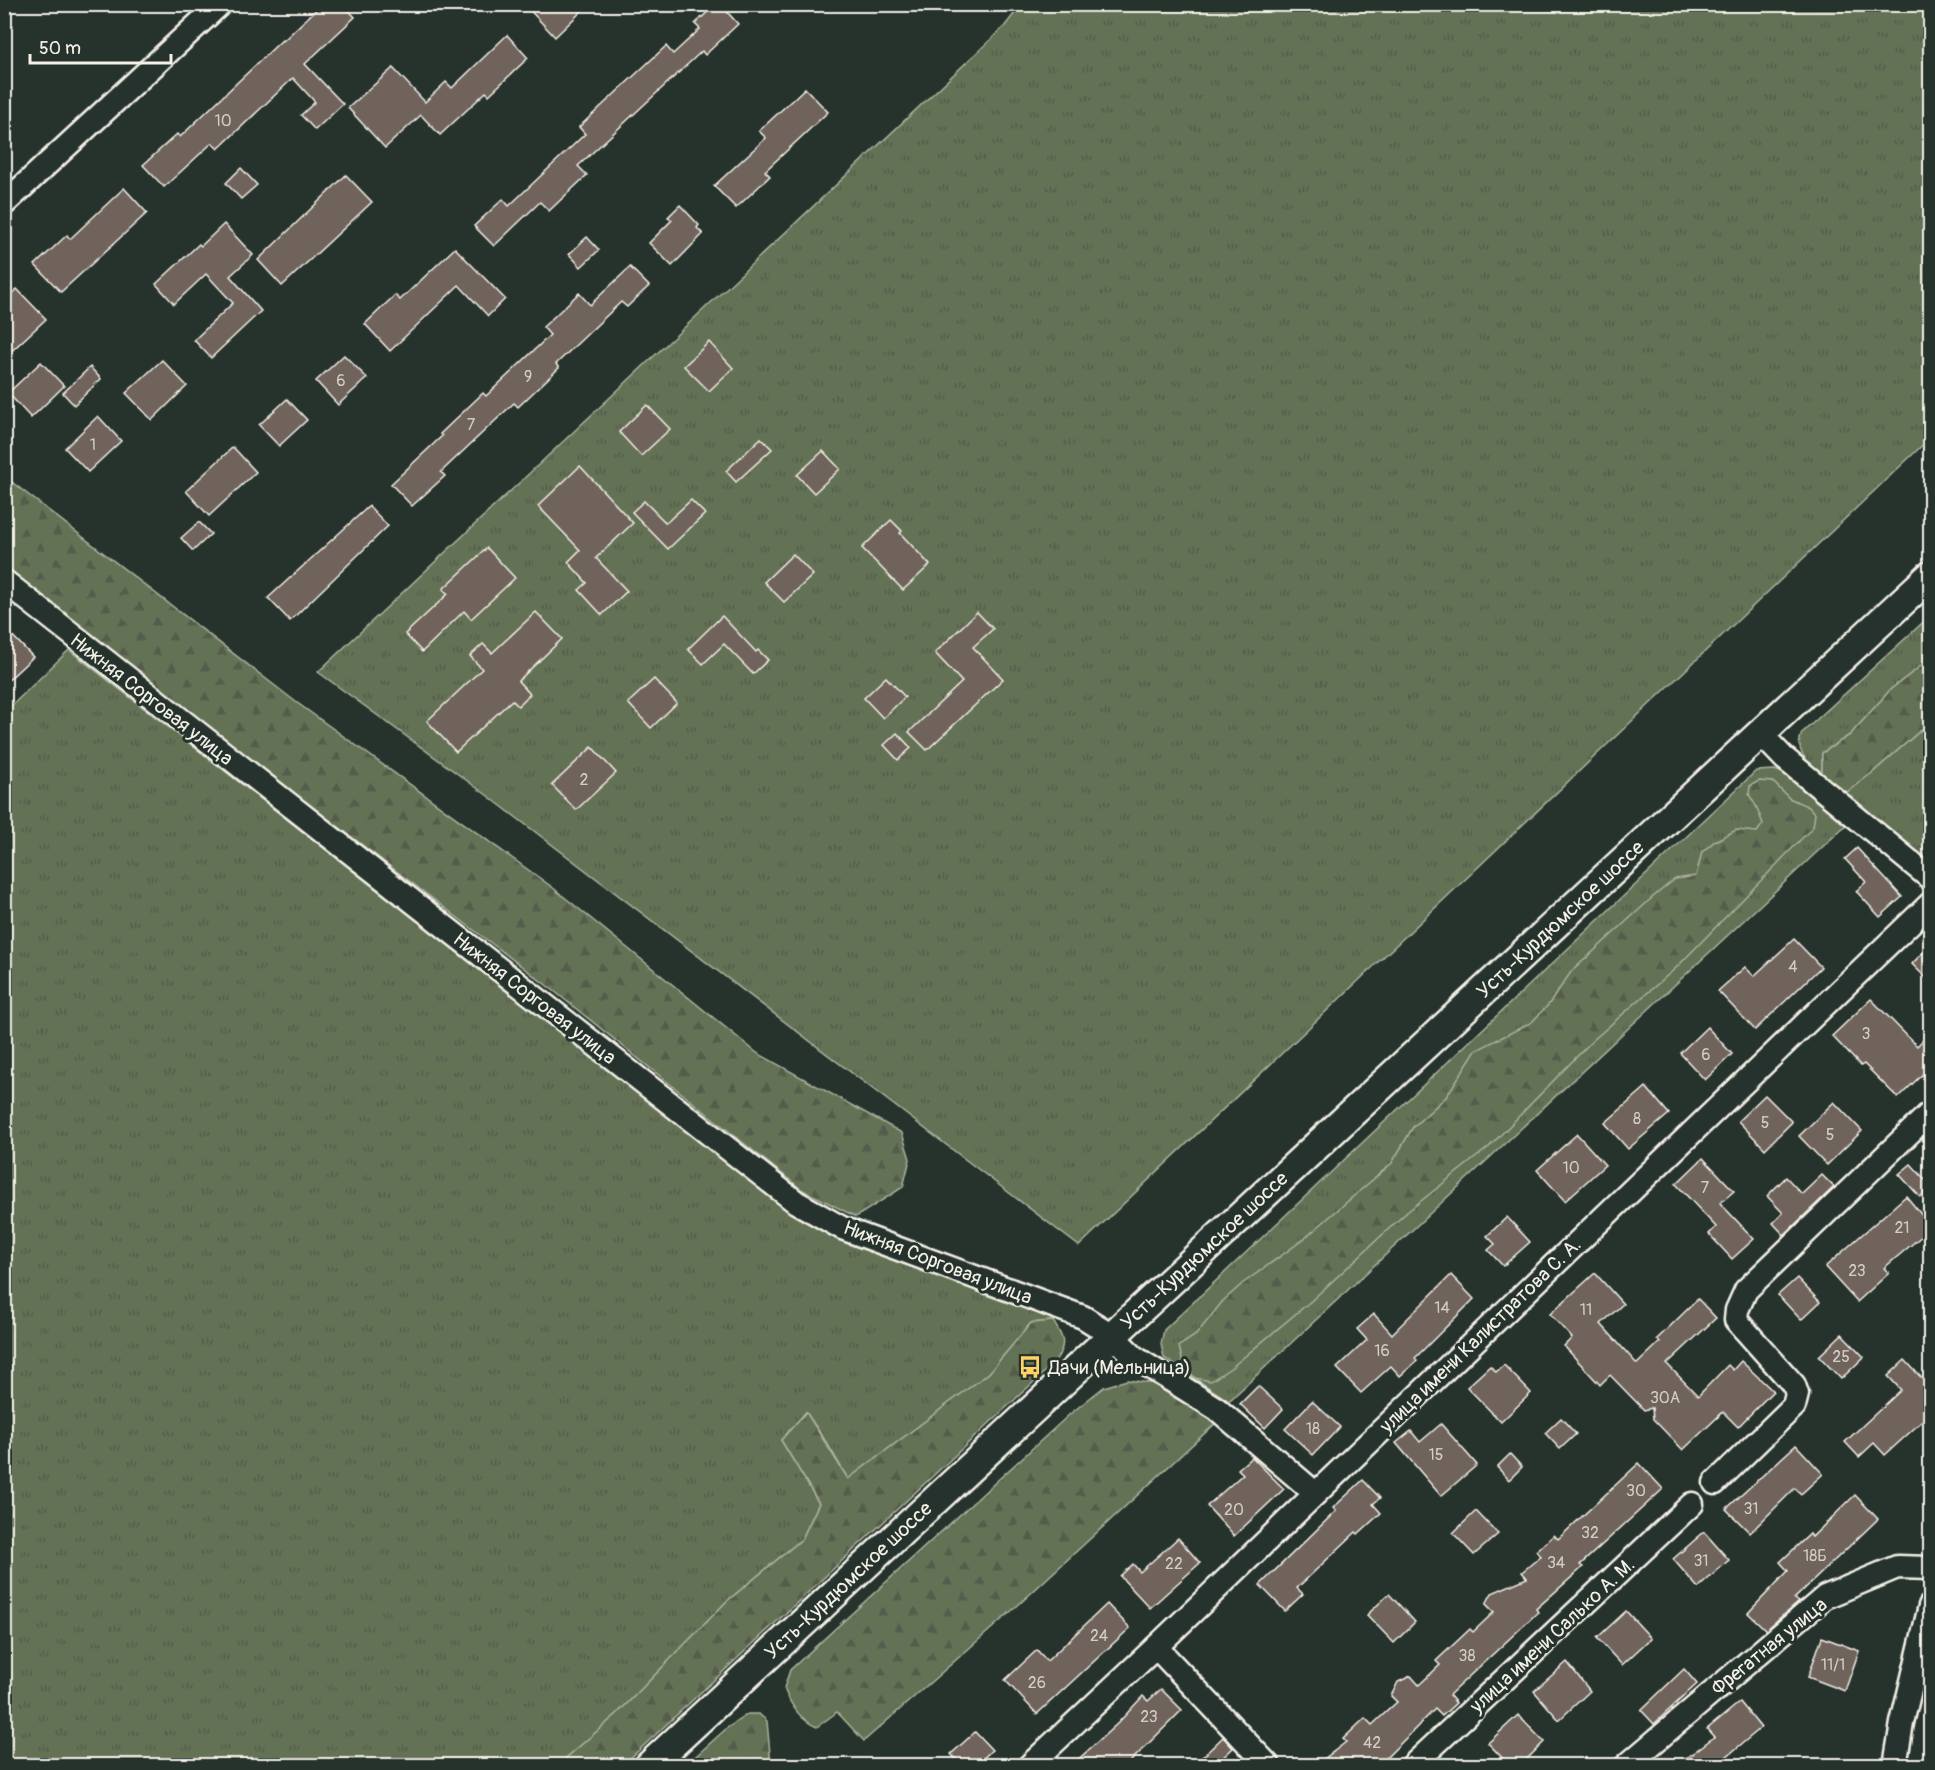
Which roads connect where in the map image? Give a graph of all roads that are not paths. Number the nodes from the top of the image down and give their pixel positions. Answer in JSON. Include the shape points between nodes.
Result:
{"nodes":[{"id":1,"x":220,"y":4,"type":"edge"},
{"id":2,"x":4,"y":204,"type":"edge"},
{"id":3,"x":1930,"y":576,"type":"edge"},
{"id":4,"x":6,"y":585,"type":"edge"},
{"id":5,"x":1760,"y":733,"type":"junction"},
{"id":6,"x":1930,"y":878,"type":"edge"},
{"id":7,"x":1930,"y":904,"type":"edge"},
{"id":8,"x":1930,"y":1113,"type":"edge"},
{"id":9,"x":1112,"y":1335,"type":"junction"},
{"id":10,"x":1714,"y":1483,"type":"dead end"},
{"id":11,"x":1315,"y":1493,"type":"junction"},
{"id":12,"x":1692,"y":1504,"type":"dead end"},
{"id":13,"x":1930,"y":1568,"type":"edge"},
{"id":14,"x":1930,"y":1606,"type":"edge"},
{"id":15,"x":1156,"y":1647,"type":"junction"},
{"id":16,"x":649,"y":1766,"type":"edge"},
{"id":17,"x":1029,"y":1766,"type":"edge"},
{"id":18,"x":1269,"y":1766,"type":"edge"},
{"id":19,"x":1412,"y":1766,"type":"edge"},
{"id":20,"x":1626,"y":1766,"type":"edge"},
{"id":21,"x":1895,"y":1766,"type":"edge"}],
"edges":[{"from":1,"to":2,"type":"street"},
{"from":3,"to":5,"type":"main road","name":"Усть-Курдюмское шоссе"},
{"from":4,"to":9,"type":"street","name":"Нижняя Сорговая улица","via":[[796,1202],[842,1228],[1083,1317]]},
{"from":5,"to":6,"type":"street","via":[[1784,758]]},
{"from":5,"to":9,"type":"main road","name":"Усть-Курдюмское шоссе"},
{"from":7,"to":11,"type":"street","name":"улица имени Калистратова С. А."},
{"from":8,"to":10,"type":"street","via":[[1746,1290],[1736,1320],[1794,1384],[1797,1394],[1794,1406]]},
{"from":9,"to":11,"type":"street","name":"Нижняя Сорговая улица","via":[[1134,1357],[1217,1409]]},
{"from":9,"to":16,"type":"main road","name":"Усть-Курдюмское шоссе"},
{"from":11,"to":15,"type":"street","name":"улица имени Калистратова С. А."},
{"from":12,"to":19,"type":"street","name":"улица имени Салько А. М."},
{"from":13,"to":20,"type":"street","name":"Фрегатная улица","via":[[1898,1567],[1825,1598]]},
{"from":14,"to":21,"type":"street"},
{"from":15,"to":17,"type":"street","name":"улица имени Калистратова С. А."},
{"from":15,"to":18,"type":"street"}]}
